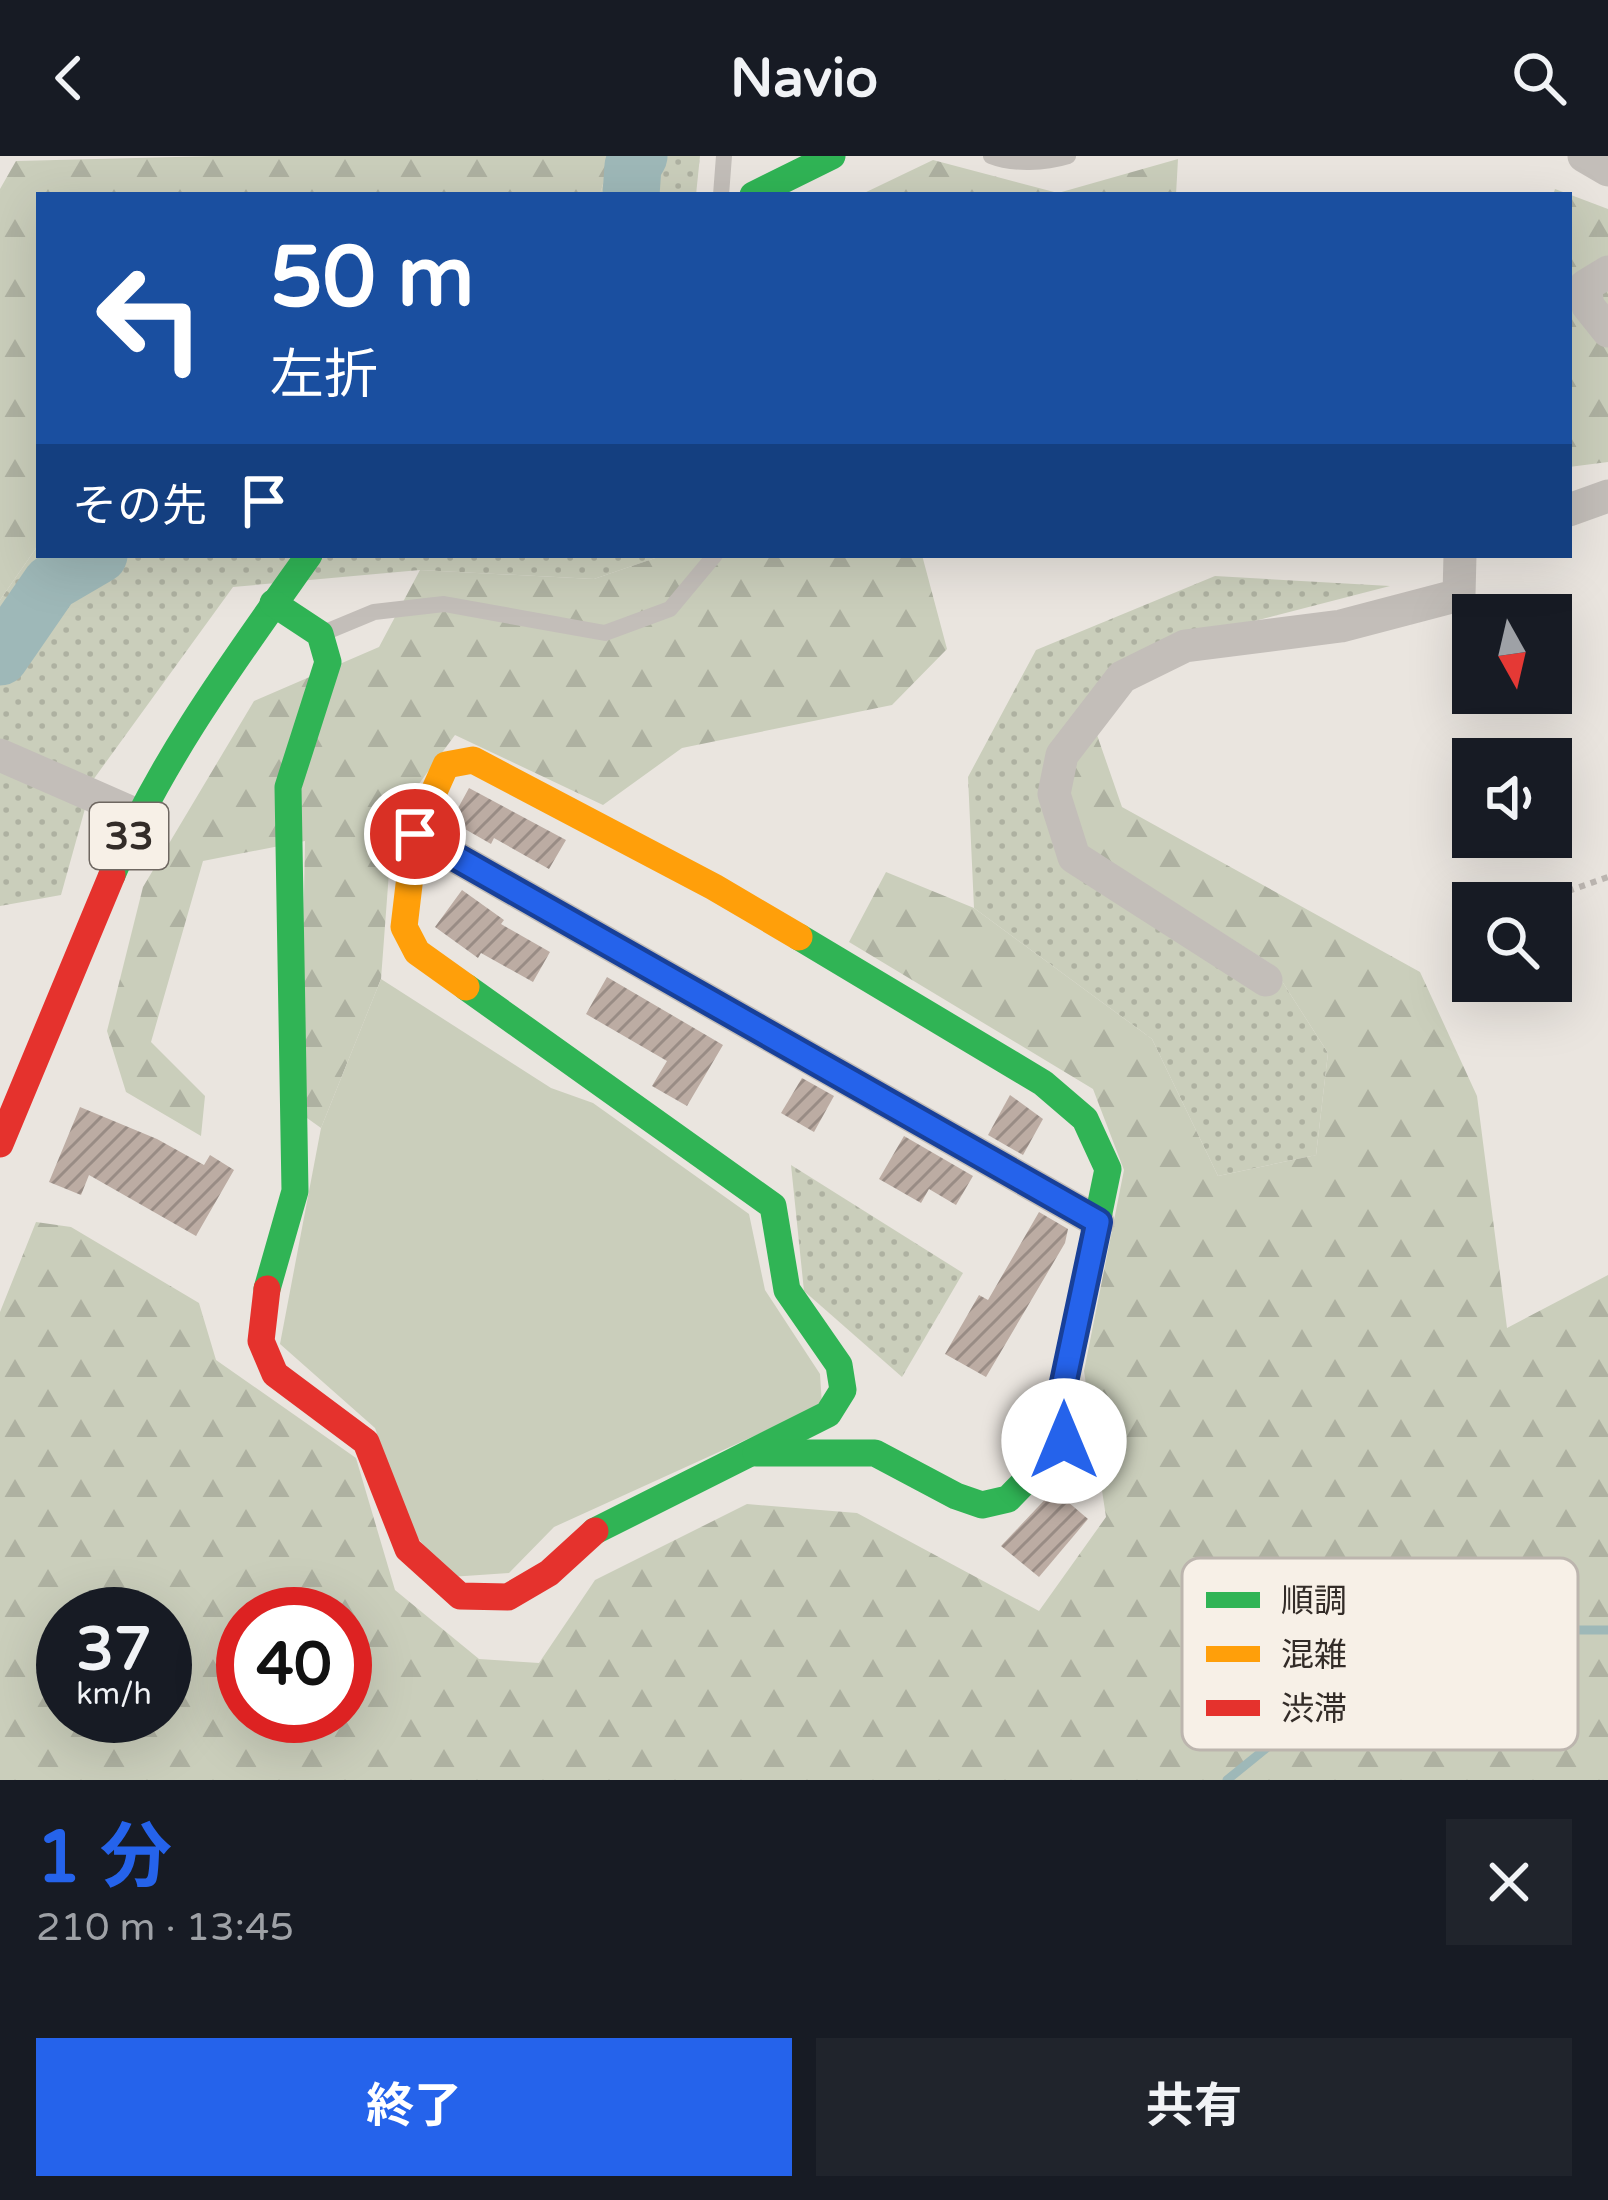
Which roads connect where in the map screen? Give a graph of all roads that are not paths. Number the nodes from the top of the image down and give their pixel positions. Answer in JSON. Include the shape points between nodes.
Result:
{"nodes":[{"id":1,"x":724,"y":156,"type":"edge"},
{"id":2,"x":832,"y":156,"type":"edge"},
{"id":3,"x":991,"y":156,"type":"edge"},
{"id":4,"x":1068,"y":156,"type":"edge"},
{"id":5,"x":1585,"y":156,"type":"edge"},
{"id":6,"x":1608,"y":170,"type":"edge"},
{"id":7,"x":721,"y":192,"type":"edge"},
{"id":8,"x":759,"y":192,"type":"edge"},
{"id":9,"x":1608,"y":272,"type":"edge"},
{"id":10,"x":1608,"y":331,"type":"edge"},
{"id":11,"x":1608,"y":496,"type":"edge"},
{"id":12,"x":1572,"y":509,"type":"edge"},
{"id":13,"x":307,"y":558,"type":"edge"},
{"id":14,"x":712,"y":558,"type":"edge"},
{"id":15,"x":1460,"y":558,"type":"edge"},
{"id":16,"x":273,"y":603,"type":"junction"},
{"id":17,"x":320,"y":634,"type":"junction"},
{"id":18,"x":0,"y":755,"type":"edge"},
{"id":19,"x":137,"y":815,"type":"junction"},
{"id":20,"x":415,"y":834,"type":"junction"},
{"id":21,"x":1267,"y":980,"type":"dead end"},
{"id":22,"x":0,"y":1144,"type":"edge"},
{"id":23,"x":1098,"y":1222,"type":"junction"},
{"id":24,"x":756,"y":1453,"type":"junction"}],
"edges":[{"from":1,"to":7,"type":"lane"},
{"from":2,"to":8,"type":"street"},
{"from":3,"to":4,"type":"lane"},
{"from":5,"to":6,"type":"street"},
{"from":9,"to":10,"type":"street","via":[[1585,286],[1588,306]]},
{"from":11,"to":12,"type":"street"},
{"from":13,"to":16,"type":"street","number":"33"},
{"from":14,"to":17,"type":"lane","via":[[670,609],[604,633],[444,604],[374,612]]},
{"from":15,"to":21,"type":"street","via":[[1459,596],[1340,626],[1185,646],[1122,677],[1062,755],[1054,794],[1074,857]]},
{"from":16,"to":17,"type":"street"},
{"from":16,"to":19,"type":"street","number":"33"},
{"from":17,"to":24,"type":"street","via":[[328,662],[289,787],[296,1191],[265,1296],[261,1341],[274,1374],[366,1442],[408,1549],[460,1596],[508,1597],[549,1573],[589,1534]]},
{"from":18,"to":19,"type":"street"},
{"from":19,"to":22,"type":"street","number":"33"},
{"from":20,"to":23,"type":"street"},
{"from":20,"to":23,"type":"street","via":[[446,765],[473,760],[714,887],[1043,1083],[1085,1118],[1108,1169]]},
{"from":20,"to":24,"type":"street","via":[[404,927],[417,952],[773,1206],[787,1290],[839,1365],[843,1390],[828,1414]]},
{"from":23,"to":24,"type":"street","via":[[1064,1382],[1064,1441],[1008,1499],[982,1505],[875,1453]]}]}
